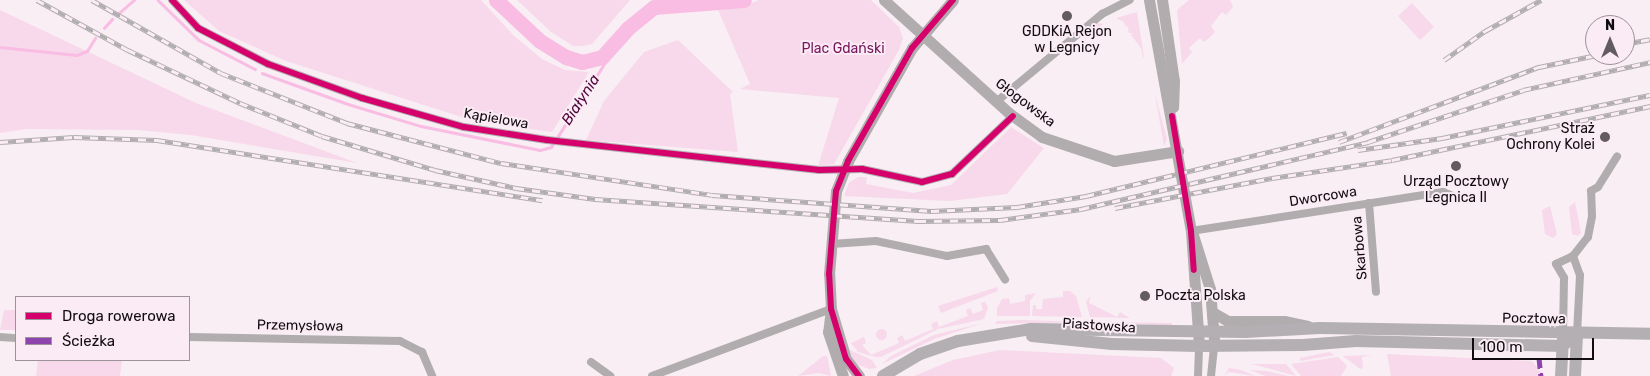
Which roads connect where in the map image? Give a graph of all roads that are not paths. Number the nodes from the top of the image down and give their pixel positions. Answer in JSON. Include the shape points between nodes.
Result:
{"nodes":[{"id":1,"x":172,"y":0,"type":"edge"},
{"id":2,"x":884,"y":0,"type":"edge"},
{"id":3,"x":952,"y":0,"type":"edge"},
{"id":4,"x":1130,"y":0,"type":"edge"},
{"id":5,"x":1149,"y":0,"type":"edge"},
{"id":6,"x":1162,"y":0,"type":"edge"},
{"id":7,"x":921,"y":34,"type":"junction"},
{"id":8,"x":996,"y":102,"type":"junction"},
{"id":9,"x":1013,"y":116,"type":"junction"},
{"id":10,"x":1172,"y":116,"type":"junction"},
{"id":11,"x":1178,"y":151,"type":"junction"},
{"id":12,"x":1617,"y":157,"type":"dead end"},
{"id":13,"x":844,"y":170,"type":"junction"},
{"id":14,"x":1458,"y":198,"type":"dead end"},
{"id":15,"x":1369,"y":203,"type":"junction"},
{"id":16,"x":1191,"y":231,"type":"junction"},
{"id":17,"x":831,"y":244,"type":"junction"},
{"id":18,"x":1573,"y":256,"type":"junction"},
{"id":19,"x":1005,"y":280,"type":"dead end"},
{"id":20,"x":1376,"y":292,"type":"dead end"},
{"id":21,"x":831,"y":309,"type":"junction"},
{"id":22,"x":1214,"y":313,"type":"junction"},
{"id":23,"x":1317,"y":328,"type":"junction"},
{"id":24,"x":1199,"y":331,"type":"junction"},
{"id":25,"x":1214,"y":332,"type":"junction"},
{"id":26,"x":997,"y":333,"type":"junction"},
{"id":27,"x":1577,"y":334,"type":"junction"},
{"id":28,"x":1650,"y":334,"type":"edge"},
{"id":29,"x":0,"y":337,"type":"edge"},
{"id":30,"x":190,"y":337,"type":"edge"},
{"id":31,"x":15,"y":338,"type":"edge"},
{"id":32,"x":1562,"y":340,"type":"junction"},
{"id":33,"x":1199,"y":346,"type":"junction"},
{"id":34,"x":1214,"y":346,"type":"junction"},
{"id":35,"x":591,"y":362,"type":"dead end"},
{"id":36,"x":432,"y":376,"type":"edge"},
{"id":37,"x":610,"y":376,"type":"edge"},
{"id":38,"x":652,"y":376,"type":"edge"},
{"id":39,"x":843,"y":376,"type":"edge"},
{"id":40,"x":859,"y":376,"type":"edge"},
{"id":41,"x":884,"y":376,"type":"edge"},
{"id":42,"x":1198,"y":376,"type":"edge"},
{"id":43,"x":1211,"y":376,"type":"edge"},
{"id":44,"x":1561,"y":376,"type":"edge"},
{"id":45,"x":1575,"y":376,"type":"edge"}],
"edges":[{"from":1,"to":13,"type":"street","name":"Kąpielowa","via":[[198,28],[268,64],[362,98],[464,127],[561,142]]},
{"from":2,"to":7,"type":"street","name":"Głogowska"},
{"from":3,"to":7,"type":"street"},
{"from":4,"to":8,"type":"street","via":[[1102,14]]},
{"from":5,"to":10,"type":"street","via":[[1162,84]]},
{"from":6,"to":10,"type":"street","via":[[1174,81]]},
{"from":7,"to":8,"type":"street","name":"Głogowska"},
{"from":7,"to":13,"type":"street"},
{"from":8,"to":9,"type":"street","name":"Głogowska"},
{"from":9,"to":11,"type":"street","name":"Głogowska","via":[[1045,139],[1110,160]]},
{"from":9,"to":13,"type":"street","name":"Kąpielowa","via":[[953,173],[942,179],[916,182],[865,170]]},
{"from":10,"to":11,"type":"street"},
{"from":11,"to":16,"type":"street"},
{"from":12,"to":18,"type":"street","via":[[1598,187],[1591,191],[1592,216],[1588,237]]},
{"from":13,"to":17,"type":"street","via":[[835,194]]},
{"from":14,"to":15,"type":"street","name":"Dworcowa","via":[[1443,192]]},
{"from":15,"to":16,"type":"street","name":"Dworcowa"},
{"from":15,"to":20,"type":"street","name":"Skarbowa"},
{"from":16,"to":22,"type":"street","via":[[1203,261]]},
{"from":16,"to":24,"type":"street"},
{"from":17,"to":19,"type":"street","via":[[876,242],[947,256],[986,249]]},
{"from":17,"to":21,"type":"street"},
{"from":18,"to":27,"type":"street","via":[[1580,275]]},
{"from":18,"to":32,"type":"street","via":[[1556,264],[1564,278]]},
{"from":21,"to":38,"type":"street"},
{"from":21,"to":39,"type":"street","via":[[828,332]]},
{"from":21,"to":40,"type":"street","via":[[846,359]]},
{"from":22,"to":23,"type":"street","via":[[1228,321],[1284,321]]},
{"from":22,"to":25,"type":"street"},
{"from":23,"to":25,"type":"main road","name":"Pocztowa"},
{"from":23,"to":32,"type":"main road","name":"Pocztowa"},
{"from":24,"to":25,"type":"main road","name":"Pocztowa"},
{"from":24,"to":26,"type":"main road","name":"Piastowska","via":[[1066,329]]},
{"from":24,"to":33,"type":"street"},
{"from":25,"to":34,"type":"street"},
{"from":26,"to":33,"type":"main road","name":"Piastowska","via":[[1104,343]]},
{"from":26,"to":41,"type":"main road","name":"Piastowska","via":[[958,341],[920,354]]},
{"from":27,"to":28,"type":"main road"},
{"from":27,"to":32,"type":"main road","name":"Pocztowa"},
{"from":27,"to":45,"type":"main road"},
{"from":29,"to":31,"type":"street"},
{"from":30,"to":36,"type":"street","name":"Przemysłowa","via":[[392,340],[410,344],[427,358]]},
{"from":32,"to":34,"type":"main road","name":"Pocztowa","via":[[1356,341],[1303,346]]},
{"from":32,"to":44,"type":"main road"},
{"from":33,"to":34,"type":"main road","name":"Pocztowa"},
{"from":33,"to":42,"type":"street"},
{"from":34,"to":43,"type":"street"},
{"from":35,"to":37,"type":"street"}]}
